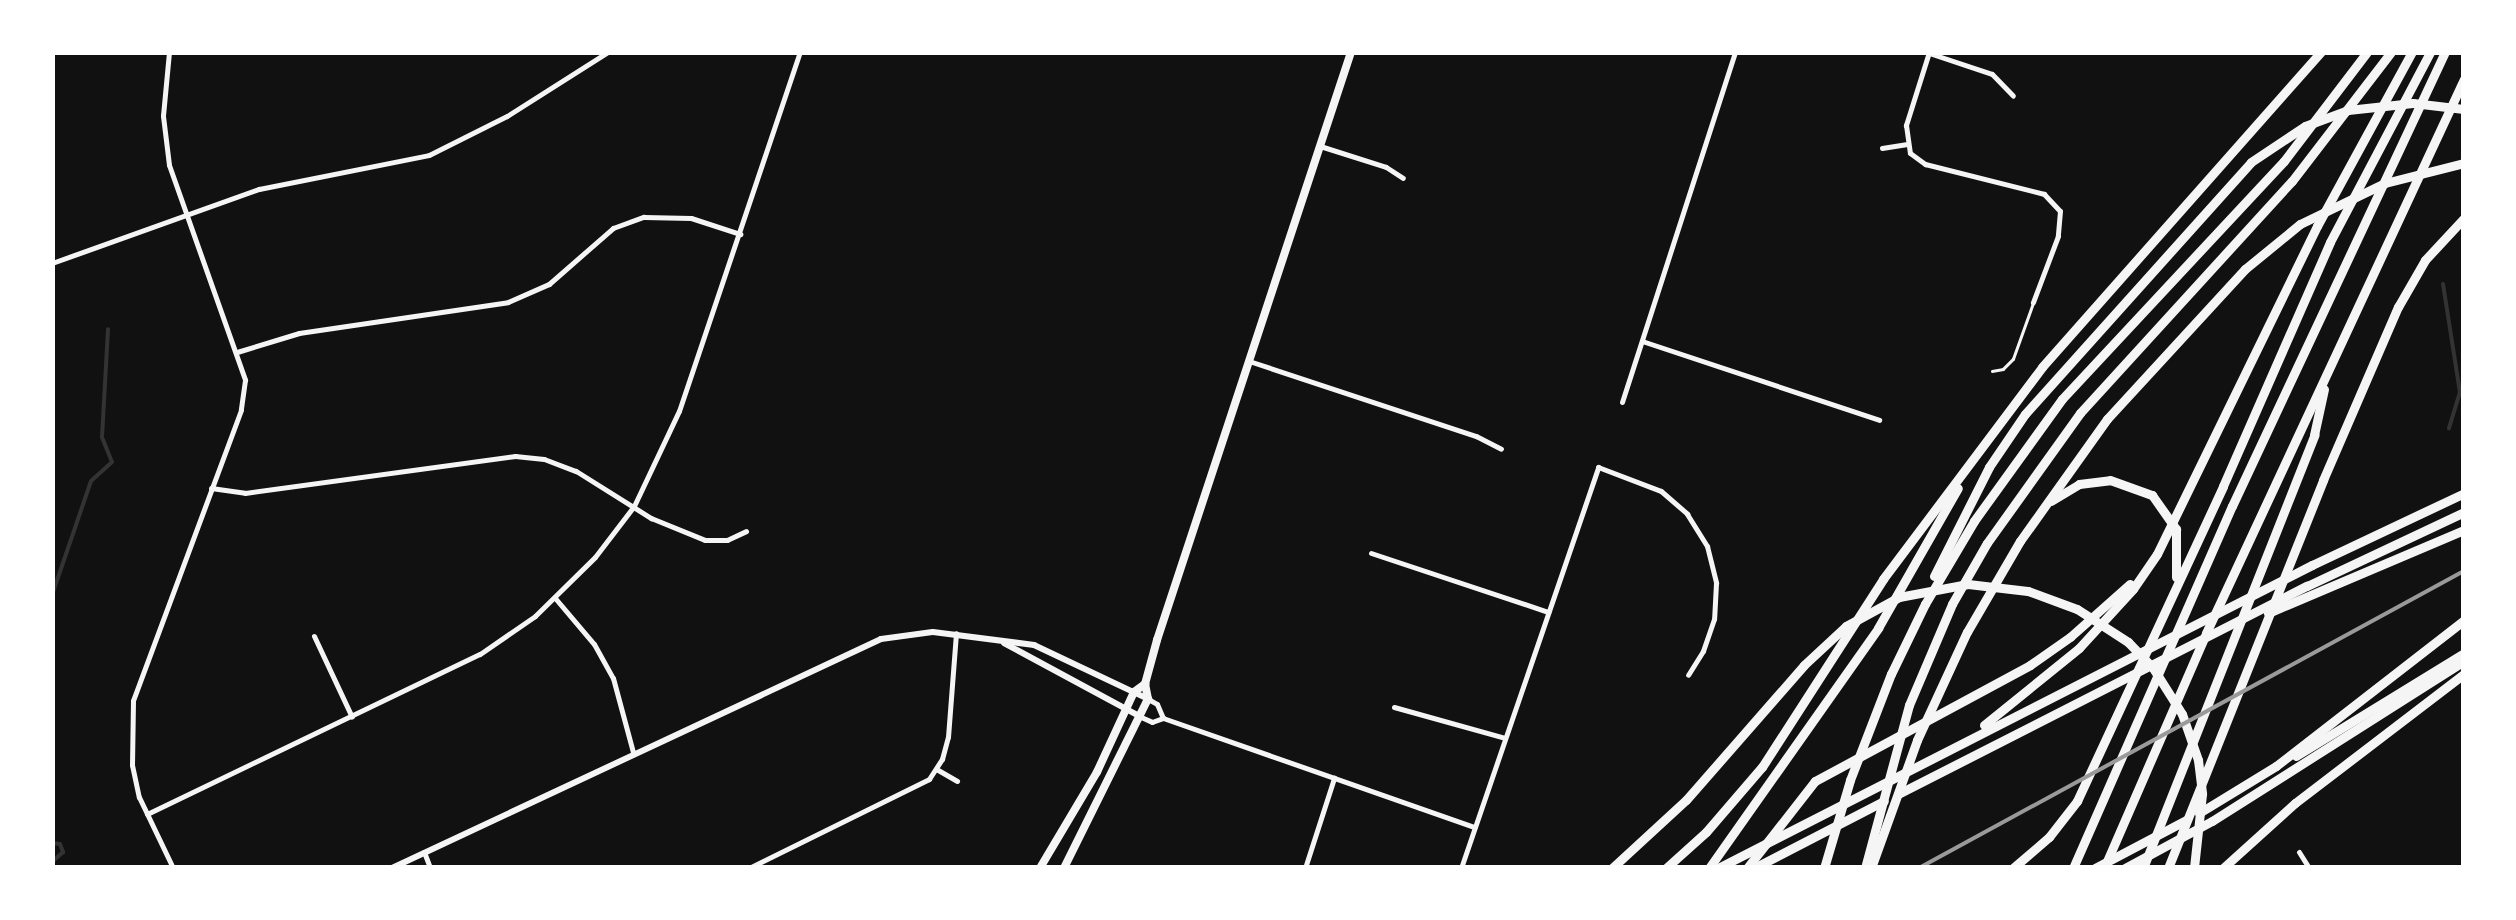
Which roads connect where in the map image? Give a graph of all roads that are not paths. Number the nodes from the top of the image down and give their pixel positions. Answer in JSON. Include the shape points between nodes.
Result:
{"nodes":[{"id":1,"x":169,"y":52,"type":"edge"},
{"id":2,"x":608,"y":52,"type":"edge"},
{"id":3,"x":800,"y":52,"type":"edge"},
{"id":4,"x":1351,"y":52,"type":"edge"},
{"id":5,"x":1735,"y":52,"type":"edge"},
{"id":6,"x":2321,"y":52,"type":"edge"},
{"id":7,"x":2367,"y":52,"type":"edge"},
{"id":8,"x":2391,"y":52,"type":"edge"},
{"id":9,"x":2412,"y":52,"type":"edge"},
{"id":10,"x":2430,"y":52,"type":"edge"},
{"id":11,"x":2445,"y":52,"type":"edge"},
{"id":12,"x":1929,"y":53,"type":"edge"},
{"id":13,"x":2464,"y":79,"type":"edge"},
{"id":14,"x":2013,"y":96,"type":"dead end"},
{"id":15,"x":2464,"y":109,"type":"edge"},
{"id":16,"x":1906,"y":144,"type":"junction"},
{"id":17,"x":1320,"y":146,"type":"junction"},
{"id":18,"x":1882,"y":148,"type":"dead end"},
{"id":19,"x":2459,"y":163,"type":"edge"},
{"id":20,"x":1403,"y":178,"type":"dead end"},
{"id":21,"x":186,"y":214,"type":"junction"},
{"id":22,"x":2464,"y":218,"type":"edge"},
{"id":23,"x":740,"y":234,"type":"junction"},
{"id":24,"x":52,"y":262,"type":"edge"},
{"id":25,"x":2033,"y":302,"type":"joint"},
{"id":26,"x":1642,"y":340,"type":"junction"},
{"id":27,"x":237,"y":352,"type":"junction"},
{"id":28,"x":1252,"y":362,"type":"junction"},
{"id":29,"x":1992,"y":371,"type":"dead end"},
{"id":30,"x":2328,"y":373,"type":"junction"},
{"id":31,"x":1622,"y":402,"type":"dead end"},
{"id":32,"x":1879,"y":420,"type":"dead end"},
{"id":33,"x":1501,"y":449,"type":"dead end"},
{"id":34,"x":1979,"y":451,"type":"junction"},
{"id":35,"x":212,"y":488,"type":"junction"},
{"id":36,"x":2464,"y":493,"type":"edge"},
{"id":37,"x":634,"y":506,"type":"junction"},
{"id":38,"x":2464,"y":512,"type":"edge"},
{"id":39,"x":2036,"y":518,"type":"junction"},
{"id":40,"x":746,"y":530,"type":"dead end"},
{"id":41,"x":2464,"y":530,"type":"edge"},
{"id":42,"x":1371,"y":553,"type":"dead end"},
{"id":43,"x":2154,"y":557,"type":"junction"},
{"id":44,"x":2172,"y":591,"type":"junction"},
{"id":45,"x":555,"y":598,"type":"junction"},
{"id":46,"x":1548,"y":612,"type":"junction"},
{"id":47,"x":2464,"y":620,"type":"edge"},
{"id":48,"x":956,"y":633,"type":"junction"},
{"id":49,"x":314,"y":636,"type":"dead end"},
{"id":50,"x":999,"y":640,"type":"junction"},
{"id":51,"x":1905,"y":644,"type":"junction"},
{"id":52,"x":2464,"y":653,"type":"edge"},
{"id":53,"x":2464,"y":661,"type":"edge"},
{"id":54,"x":2464,"y":674,"type":"edge"},
{"id":55,"x":1688,"y":675,"type":"dead end"},
{"id":56,"x":2120,"y":681,"type":"junction"},
{"id":57,"x":1144,"y":684,"type":"junction"},
{"id":58,"x":1134,"y":692,"type":"junction"},
{"id":59,"x":1148,"y":699,"type":"junction"},
{"id":60,"x":1394,"y":707,"type":"dead end"},
{"id":61,"x":1127,"y":709,"type":"junction"},
{"id":62,"x":352,"y":717,"type":"junction"},
{"id":63,"x":1141,"y":717,"type":"junction"},
{"id":64,"x":1163,"y":718,"type":"junction"},
{"id":65,"x":1505,"y":738,"type":"junction"},
{"id":66,"x":1965,"y":740,"type":"junction"},
{"id":67,"x":633,"y":752,"type":"junction"},
{"id":68,"x":2276,"y":766,"type":"junction"},
{"id":69,"x":938,"y":770,"type":"junction"},
{"id":70,"x":1334,"y":778,"type":"junction"},
{"id":71,"x":957,"y":781,"type":"dead end"},
{"id":72,"x":147,"y":814,"type":"junction"},
{"id":73,"x":1475,"y":827,"type":"junction"},
{"id":74,"x":424,"y":852,"type":"junction"},
{"id":75,"x":2299,"y":852,"type":"dead end"},
{"id":76,"x":173,"y":868,"type":"edge"},
{"id":77,"x":392,"y":868,"type":"edge"},
{"id":78,"x":430,"y":868,"type":"edge"},
{"id":79,"x":748,"y":868,"type":"edge"},
{"id":80,"x":1040,"y":868,"type":"edge"},
{"id":81,"x":1064,"y":868,"type":"edge"},
{"id":82,"x":1305,"y":868,"type":"edge"},
{"id":83,"x":1461,"y":868,"type":"edge"},
{"id":84,"x":1612,"y":868,"type":"edge"},
{"id":85,"x":1666,"y":868,"type":"edge"},
{"id":86,"x":1709,"y":868,"type":"edge"},
{"id":87,"x":1718,"y":868,"type":"edge"},
{"id":88,"x":1751,"y":868,"type":"edge"},
{"id":89,"x":1824,"y":868,"type":"edge"},
{"id":90,"x":1868,"y":868,"type":"edge"},
{"id":91,"x":2013,"y":868,"type":"edge"},
{"id":92,"x":2073,"y":868,"type":"edge"},
{"id":93,"x":2095,"y":868,"type":"edge"},
{"id":94,"x":2104,"y":868,"type":"edge"},
{"id":95,"x":2125,"y":868,"type":"edge"},
{"id":96,"x":2143,"y":868,"type":"edge"},
{"id":97,"x":2168,"y":868,"type":"edge"},
{"id":98,"x":2191,"y":868,"type":"edge"},
{"id":99,"x":2223,"y":868,"type":"edge"},
{"id":100,"x":2309,"y":868,"type":"edge"}],
"edges":[{"from":1,"to":21,"type":"street","via":[[163,129]]},
{"from":2,"to":21,"type":"street","via":[[441,150],[259,189]]},
{"from":3,"to":23,"type":"street"},
{"from":4,"to":17,"type":"main road"},
{"from":5,"to":26,"type":"street"},
{"from":6,"to":34,"type":"highway","via":[[2086,314]]},
{"from":7,"to":51,"type":"highway","via":[[2284,161],[2062,400],[1974,520]]},
{"from":8,"to":90,"type":"highway","via":[[2292,181],[2080,413],[1988,543],[1952,604],[1910,706]]},
{"from":9,"to":43,"type":"highway","via":[[2316,226]]},
{"from":10,"to":44,"type":"highway","via":[[2330,242]]},
{"from":11,"to":92,"type":"highway","via":[[2232,506]]},
{"from":12,"to":14,"type":"street","via":[[1992,74]]},
{"from":12,"to":16,"type":"street"},
{"from":13,"to":30,"type":"highway"},
{"from":15,"to":51,"type":"highway","via":[[2413,102],[2348,110],[2286,137],[2236,176],[2005,441],[1958,524]]},
{"from":16,"to":18,"type":"street"},
{"from":16,"to":25,"type":"street","via":[[1925,164],[2044,194],[2056,203],[2060,229]]},
{"from":17,"to":20,"type":"street"},
{"from":17,"to":28,"type":"main road"},
{"from":19,"to":39,"type":"highway","via":[[2385,183],[2300,224],[2244,269],[2139,380]]},
{"from":21,"to":24,"type":"street"},
{"from":21,"to":27,"type":"street"},
{"from":22,"to":97,"type":"highway","via":[[2435,247],[2398,307]]},
{"from":23,"to":27,"type":"street","via":[[691,218],[644,217],[613,228],[549,284],[508,302],[299,333]]},
{"from":23,"to":37,"type":"street","via":[[679,411]]},
{"from":25,"to":29,"type":"lane","via":[[2013,358]]},
{"from":26,"to":31,"type":"street"},
{"from":26,"to":32,"type":"street"},
{"from":27,"to":35,"type":"street","via":[[244,396]]},
{"from":28,"to":33,"type":"street"},
{"from":28,"to":57,"type":"main road"},
{"from":30,"to":94,"type":"highway"},
{"from":30,"to":96,"type":"highway","via":[[2314,434]]},
{"from":34,"to":85,"type":"highway","via":[[1883,578],[1762,768]]},
{"from":34,"to":86,"type":"highway","via":[[1886,617]]},
{"from":35,"to":37,"type":"street","via":[[246,492],[515,456],[576,470]]},
{"from":35,"to":72,"type":"street","via":[[132,701],[132,766]]},
{"from":36,"to":66,"type":"highway"},
{"from":37,"to":40,"type":"street","via":[[705,540],[727,540]]},
{"from":37,"to":45,"type":"street"},
{"from":38,"to":56,"type":"highway"},
{"from":39,"to":44,"type":"highway","via":[[2079,484],[2110,480],[2138,487],[2162,505],[2176,529]]},
{"from":39,"to":90,"type":"highway","via":[[1948,671]]},
{"from":41,"to":56,"type":"highway"},
{"from":42,"to":46,"type":"street"},
{"from":43,"to":66,"type":"highway","via":[[2079,648]]},
{"from":43,"to":88,"type":"highway","via":[[2070,638],[1815,781]]},
{"from":44,"to":91,"type":"highway","via":[[2076,800],[2049,837]]},
{"from":45,"to":62,"type":"street","via":[[480,654]]},
{"from":45,"to":67,"type":"street","via":[[613,678]]},
{"from":46,"to":55,"type":"street","via":[[1598,467],[1661,491],[1687,514],[1706,546],[1716,583],[1714,619]]},
{"from":46,"to":65,"type":"street"},
{"from":47,"to":68,"type":"highway"},
{"from":48,"to":50,"type":"street"},
{"from":48,"to":67,"type":"street","via":[[910,633],[866,644]]},
{"from":48,"to":69,"type":"street","via":[[948,737]]},
{"from":49,"to":62,"type":"street"},
{"from":50,"to":58,"type":"street","via":[[1034,645]]},
{"from":50,"to":61,"type":"street"},
{"from":51,"to":89,"type":"highway","via":[[1863,742]]},
{"from":52,"to":68,"type":"highway"},
{"from":53,"to":95,"type":"highway"},
{"from":54,"to":99,"type":"highway","via":[[2295,803]]},
{"from":56,"to":88,"type":"highway"},
{"from":57,"to":58,"type":"main road"},
{"from":57,"to":59,"type":"main road"},
{"from":58,"to":59,"type":"street"},
{"from":58,"to":61,"type":"main road"},
{"from":59,"to":63,"type":"main road"},
{"from":59,"to":64,"type":"street"},
{"from":60,"to":65,"type":"street"},
{"from":61,"to":63,"type":"street"},
{"from":61,"to":80,"type":"main road"},
{"from":62,"to":72,"type":"street"},
{"from":63,"to":64,"type":"street"},
{"from":63,"to":81,"type":"main road"},
{"from":64,"to":70,"type":"street"},
{"from":65,"to":73,"type":"street"},
{"from":66,"to":87,"type":"highway"},
{"from":67,"to":74,"type":"street"},
{"from":68,"to":93,"type":"highway"},
{"from":69,"to":71,"type":"street"},
{"from":69,"to":79,"type":"street","via":[[920,785]]},
{"from":70,"to":73,"type":"street"},
{"from":70,"to":82,"type":"street"},
{"from":72,"to":76,"type":"street"},
{"from":73,"to":83,"type":"street"},
{"from":74,"to":77,"type":"street"},
{"from":74,"to":78,"type":"street"},
{"from":75,"to":100,"type":"street"},
{"from":84,"to":98,"type":"highway","via":[[1686,800],[1829,640],[1899,598],[1968,584],[2045,596],[2116,633],[2164,683],[2198,760],[2200,826]]}]}
